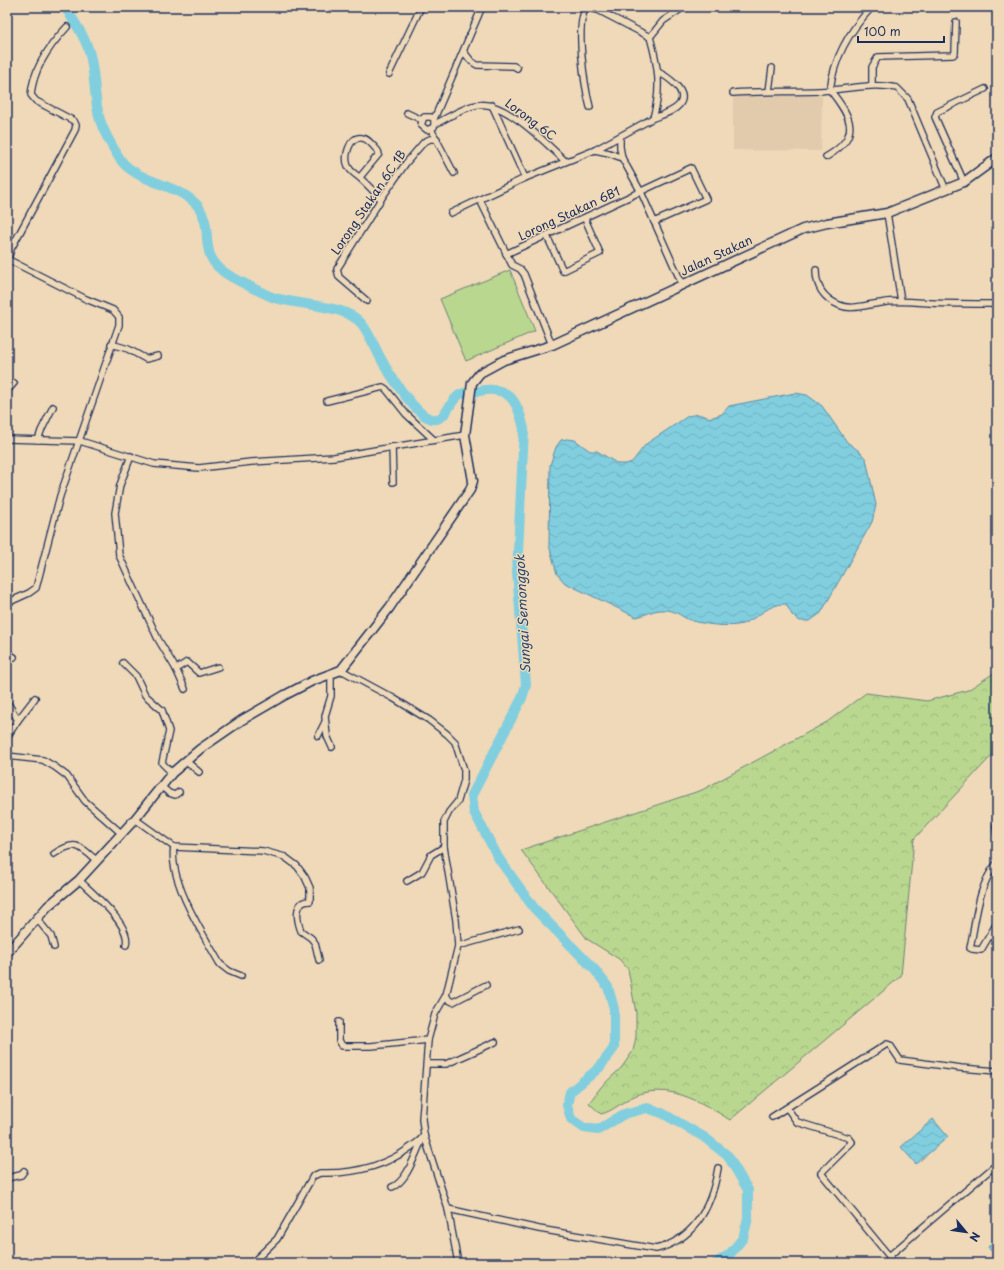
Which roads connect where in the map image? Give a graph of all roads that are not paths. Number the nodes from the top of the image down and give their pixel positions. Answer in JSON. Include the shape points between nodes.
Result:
{"nodes":[{"id":1,"x":421,"y":7,"type":"edge"},
{"id":2,"x":482,"y":7,"type":"edge"},
{"id":3,"x":586,"y":7,"type":"edge"},
{"id":4,"x":684,"y":7,"type":"edge"},
{"id":5,"x":872,"y":7,"type":"edge"},
{"id":6,"x":956,"y":22,"type":"dead end"},
{"id":7,"x":66,"y":27,"type":"dead end"},
{"id":8,"x":650,"y":37,"type":"junction"},
{"id":9,"x":464,"y":52,"type":"junction"},
{"id":10,"x":516,"y":68,"type":"dead end"},
{"id":11,"x":772,"y":68,"type":"dead end"},
{"id":12,"x":658,"y":72,"type":"junction"},
{"id":13,"x":389,"y":74,"type":"dead end"},
{"id":14,"x":872,"y":85,"type":"junction"},
{"id":15,"x":985,"y":89,"type":"dead end"},
{"id":16,"x":830,"y":90,"type":"junction"},
{"id":17,"x":769,"y":91,"type":"junction"},
{"id":18,"x":733,"y":93,"type":"dead end"},
{"id":19,"x":492,"y":105,"type":"junction"},
{"id":20,"x":590,"y":107,"type":"dead end"},
{"id":21,"x":408,"y":113,"type":"dead end"},
{"id":22,"x":654,"y":118,"type":"junction"},
{"id":23,"x":422,"y":120,"type":"junction"},
{"id":24,"x":434,"y":121,"type":"junction"},
{"id":25,"x":431,"y":129,"type":"junction"},
{"id":26,"x":620,"y":137,"type":"junction"},
{"id":27,"x":437,"y":139,"type":"junction"},
{"id":28,"x":595,"y":150,"type":"junction"},
{"id":29,"x":826,"y":157,"type":"dead end"},
{"id":30,"x":622,"y":158,"type":"junction"},
{"id":31,"x":997,"y":158,"type":"edge"},
{"id":32,"x":565,"y":161,"type":"junction"},
{"id":33,"x":454,"y":173,"type":"dead end"},
{"id":34,"x":360,"y":177,"type":"junction"},
{"id":35,"x":526,"y":178,"type":"junction"},
{"id":36,"x":964,"y":182,"type":"junction"},
{"id":37,"x":946,"y":190,"type":"junction"},
{"id":38,"x":641,"y":192,"type":"junction"},
{"id":39,"x":381,"y":199,"type":"junction"},
{"id":40,"x":480,"y":200,"type":"junction"},
{"id":41,"x":451,"y":213,"type":"dead end"},
{"id":42,"x":887,"y":213,"type":"junction"},
{"id":43,"x":586,"y":219,"type":"junction"},
{"id":44,"x":654,"y":222,"type":"junction"},
{"id":45,"x":547,"y":236,"type":"junction"},
{"id":46,"x":506,"y":254,"type":"junction"},
{"id":47,"x":8,"y":259,"type":"edge"},
{"id":48,"x":816,"y":270,"type":"dead end"},
{"id":49,"x":682,"y":284,"type":"junction"},
{"id":50,"x":367,"y":301,"type":"dead end"},
{"id":51,"x":901,"y":301,"type":"junction"},
{"id":52,"x":997,"y":304,"type":"edge"},
{"id":53,"x":112,"y":344,"type":"junction"},
{"id":54,"x":552,"y":345,"type":"junction"},
{"id":55,"x":158,"y":356,"type":"dead end"},
{"id":56,"x":14,"y":382,"type":"dead end"},
{"id":57,"x":7,"y":391,"type":"edge"},
{"id":58,"x":326,"y":401,"type":"dead end"},
{"id":59,"x":53,"y":407,"type":"dead end"},
{"id":60,"x":465,"y":435,"type":"junction"},
{"id":61,"x":7,"y":439,"type":"edge"},
{"id":62,"x":38,"y":440,"type":"junction"},
{"id":63,"x":80,"y":440,"type":"junction"},
{"id":64,"x":434,"y":440,"type":"junction"},
{"id":65,"x":392,"y":448,"type":"junction"},
{"id":66,"x":131,"y":456,"type":"junction"},
{"id":67,"x":393,"y":482,"type":"dead end"},
{"id":68,"x":7,"y":603,"type":"edge"},
{"id":69,"x":7,"y":646,"type":"edge"},
{"id":70,"x":14,"y":657,"type":"dead end"},
{"id":71,"x":123,"y":663,"type":"dead end"},
{"id":72,"x":218,"y":667,"type":"dead end"},
{"id":73,"x":176,"y":669,"type":"junction"},
{"id":74,"x":341,"y":670,"type":"junction"},
{"id":75,"x":331,"y":674,"type":"junction"},
{"id":76,"x":185,"y":689,"type":"dead end"},
{"id":77,"x":35,"y":698,"type":"dead end"},
{"id":78,"x":9,"y":705,"type":"dead end"},
{"id":79,"x":18,"y":720,"type":"junction"},
{"id":80,"x":325,"y":722,"type":"junction"},
{"id":81,"x":318,"y":736,"type":"dead end"},
{"id":82,"x":7,"y":737,"type":"edge"},
{"id":83,"x":332,"y":747,"type":"dead end"},
{"id":84,"x":7,"y":756,"type":"edge"},
{"id":85,"x":186,"y":761,"type":"junction"},
{"id":86,"x":199,"y":772,"type":"dead end"},
{"id":87,"x":172,"y":773,"type":"junction"},
{"id":88,"x":162,"y":787,"type":"junction"},
{"id":89,"x":180,"y":792,"type":"dead end"},
{"id":90,"x":135,"y":819,"type":"junction"},
{"id":91,"x":997,"y":823,"type":"edge"},
{"id":92,"x":121,"y":833,"type":"junction"},
{"id":93,"x":997,"y":834,"type":"edge"},
{"id":94,"x":174,"y":847,"type":"junction"},
{"id":95,"x":444,"y":847,"type":"junction"},
{"id":96,"x":54,"y":854,"type":"dead end"},
{"id":97,"x":96,"y":860,"type":"junction"},
{"id":98,"x":997,"y":863,"type":"edge"},
{"id":99,"x":79,"y":880,"type":"junction"},
{"id":100,"x":407,"y":882,"type":"dead end"},
{"id":101,"x":37,"y":919,"type":"junction"},
{"id":102,"x":997,"y":923,"type":"edge"},
{"id":103,"x":519,"y":929,"type":"dead end"},
{"id":104,"x":126,"y":945,"type":"dead end"},
{"id":105,"x":458,"y":946,"type":"junction"},
{"id":106,"x":54,"y":947,"type":"dead end"},
{"id":107,"x":7,"y":953,"type":"edge"},
{"id":108,"x":319,"y":960,"type":"dead end"},
{"id":109,"x":242,"y":976,"type":"dead end"},
{"id":110,"x":486,"y":985,"type":"dead end"},
{"id":111,"x":446,"y":995,"type":"junction"},
{"id":112,"x":339,"y":1022,"type":"dead end"},
{"id":113,"x":428,"y":1040,"type":"junction"},
{"id":114,"x":495,"y":1042,"type":"dead end"},
{"id":115,"x":426,"y":1064,"type":"junction"},
{"id":116,"x":997,"y":1071,"type":"edge"},
{"id":117,"x":787,"y":1108,"type":"junction"},
{"id":118,"x":772,"y":1117,"type":"dead end"},
{"id":119,"x":423,"y":1137,"type":"junction"},
{"id":120,"x":997,"y":1164,"type":"edge"},
{"id":121,"x":718,"y":1168,"type":"dead end"},
{"id":122,"x":24,"y":1171,"type":"dead end"},
{"id":123,"x":7,"y":1178,"type":"edge"},
{"id":124,"x":392,"y":1187,"type":"dead end"},
{"id":125,"x":448,"y":1210,"type":"junction"},
{"id":126,"x":888,"y":1256,"type":"junction"},
{"id":127,"x":252,"y":1263,"type":"edge"},
{"id":128,"x":458,"y":1263,"type":"edge"},
{"id":129,"x":894,"y":1263,"type":"edge"}],
"edges":[{"from":1,"to":13,"type":"street"},
{"from":2,"to":9,"type":"street"},
{"from":3,"to":8,"type":"street","via":[[598,10]]},
{"from":3,"to":20,"type":"street","via":[[582,16],[581,35],[584,80]]},
{"from":4,"to":8,"type":"street","via":[[663,21]]},
{"from":5,"to":16,"type":"street","via":[[842,46],[832,73]]},
{"from":6,"to":14,"type":"street","via":[[953,55],[878,57],[872,67]]},
{"from":7,"to":47,"type":"street","via":[[42,61],[32,84],[31,95],[36,101],[69,117],[76,125],[75,130]]},
{"from":8,"to":12,"type":"street"},
{"from":9,"to":10,"type":"street","via":[[477,64]]},
{"from":9,"to":24,"type":"street"},
{"from":11,"to":17,"type":"street"},
{"from":12,"to":22,"type":"street","via":[[658,99]]},
{"from":12,"to":22,"type":"street","via":[[675,83],[681,100],[670,112]]},
{"from":14,"to":16,"type":"street"},
{"from":14,"to":37,"type":"street","via":[[897,88],[904,93]]},
{"from":15,"to":36,"type":"street","via":[[937,112],[935,117]]},
{"from":16,"to":17,"type":"street"},
{"from":16,"to":29,"type":"street","via":[[844,108],[850,126],[845,143]]},
{"from":17,"to":18,"type":"street"},
{"from":19,"to":24,"type":"street","name":"Lorong 6C","via":[[475,105]]},
{"from":19,"to":32,"type":"street","name":"Lorong 6C","via":[[527,127]]},
{"from":19,"to":35,"type":"street"},
{"from":21,"to":23,"type":"street"},
{"from":22,"to":26,"type":"street"},
{"from":23,"to":24,"type":"street","via":[[427,116]]},
{"from":23,"to":25,"type":"street","via":[[423,128]]},
{"from":24,"to":25,"type":"street"},
{"from":25,"to":27,"type":"street"},
{"from":26,"to":28,"type":"street","via":[[607,141]]},
{"from":26,"to":30,"type":"street"},
{"from":27,"to":33,"type":"street"},
{"from":27,"to":39,"type":"street","name":"Lorong Stakan 6C 1B","via":[[424,142]]},
{"from":28,"to":30,"type":"street"},
{"from":28,"to":32,"type":"street"},
{"from":30,"to":38,"type":"street"},
{"from":31,"to":36,"type":"main road","name":"Jalan Stakan"},
{"from":32,"to":35,"type":"street"},
{"from":34,"to":34,"type":"street","via":[[352,172],[346,156],[355,139],[361,137],[379,154]]},
{"from":34,"to":39,"type":"street"},
{"from":35,"to":40,"type":"street"},
{"from":36,"to":37,"type":"main road","name":"Jalan Stakan"},
{"from":37,"to":42,"type":"main road","name":"Jalan Stakan"},
{"from":38,"to":43,"type":"street","name":"Lorong Stakan 6B1"},
{"from":38,"to":44,"type":"street"},
{"from":38,"to":44,"type":"street","name":"Lorong Stakan 6B1","via":[[691,168],[706,199]]},
{"from":39,"to":50,"type":"street","name":"Lorong Stakan 6C 1B","via":[[337,269],[339,277]]},
{"from":40,"to":41,"type":"street"},
{"from":40,"to":46,"type":"street"},
{"from":42,"to":49,"type":"main road","name":"Jalan Stakan","via":[[803,229]]},
{"from":42,"to":51,"type":"street"},
{"from":43,"to":45,"type":"street","name":"Lorong Stakan 6B1"},
{"from":43,"to":45,"type":"street","via":[[600,253],[563,271]]},
{"from":44,"to":49,"type":"street"},
{"from":45,"to":46,"type":"street","name":"Lorong Stakan 6B1"},
{"from":46,"to":54,"type":"street","via":[[512,265],[524,274]]},
{"from":47,"to":53,"type":"street","via":[[113,310],[119,317],[119,325]]},
{"from":48,"to":51,"type":"street","via":[[816,281],[820,290],[840,306],[858,307]]},
{"from":49,"to":54,"type":"main road","name":"Jalan Stakan"},
{"from":51,"to":52,"type":"street"},
{"from":53,"to":55,"type":"street","via":[[146,359]]},
{"from":53,"to":63,"type":"street"},
{"from":54,"to":60,"type":"main road","name":"Jalan Stakan","via":[[504,360],[480,373],[472,383]]},
{"from":56,"to":57,"type":"street"},
{"from":58,"to":64,"type":"street","via":[[386,388],[406,414]]},
{"from":59,"to":62,"type":"street"},
{"from":60,"to":64,"type":"street"},
{"from":60,"to":74,"type":"main road","name":"Jalan Stakan","via":[[473,481],[470,490],[390,607]]},
{"from":61,"to":62,"type":"street"},
{"from":62,"to":63,"type":"street"},
{"from":63,"to":66,"type":"street"},
{"from":63,"to":68,"type":"street","via":[[60,496],[36,588]]},
{"from":64,"to":65,"type":"street"},
{"from":65,"to":66,"type":"street","via":[[334,457],[199,468],[154,464]]},
{"from":65,"to":67,"type":"street"},
{"from":66,"to":73,"type":"street","via":[[120,485],[115,513],[119,555],[158,639]]},
{"from":69,"to":70,"type":"street","via":[[9,654]]},
{"from":71,"to":87,"type":"street","via":[[136,676],[145,695],[162,710],[169,731],[162,762]]},
{"from":72,"to":73,"type":"street","via":[[198,673],[187,662]]},
{"from":73,"to":76,"type":"street"},
{"from":74,"to":75,"type":"main road"},
{"from":74,"to":95,"type":"street","via":[[429,720],[455,742],[464,770],[464,780],[458,801],[444,822]]},
{"from":75,"to":80,"type":"street","via":[[331,696]]},
{"from":75,"to":85,"type":"main road","via":[[285,695],[242,720]]},
{"from":77,"to":79,"type":"street"},
{"from":78,"to":79,"type":"street"},
{"from":79,"to":82,"type":"street"},
{"from":80,"to":81,"type":"street"},
{"from":80,"to":83,"type":"street"},
{"from":84,"to":92,"type":"street","via":[[43,760],[55,767],[67,776],[85,801]]},
{"from":85,"to":86,"type":"street"},
{"from":85,"to":87,"type":"main road"},
{"from":87,"to":88,"type":"main road"},
{"from":88,"to":89,"type":"street","via":[[175,795]]},
{"from":88,"to":90,"type":"main road"},
{"from":90,"to":92,"type":"main road"},
{"from":90,"to":94,"type":"street"},
{"from":91,"to":93,"type":"street"},
{"from":92,"to":97,"type":"main road"},
{"from":94,"to":108,"type":"street","via":[[263,851],[285,857],[297,866],[305,877],[310,895],[310,901],[300,905],[297,910],[299,924],[301,931],[315,943]]},
{"from":94,"to":109,"type":"street","via":[[174,866],[184,898],[220,964]]},
{"from":95,"to":100,"type":"street","via":[[431,854],[422,872]]},
{"from":95,"to":105,"type":"street"},
{"from":96,"to":97,"type":"street","via":[[76,845]]},
{"from":97,"to":99,"type":"main road"},
{"from":98,"to":102,"type":"street","via":[[982,891],[970,948],[972,950],[981,950]]},
{"from":99,"to":101,"type":"main road","via":[[48,906]]},
{"from":99,"to":104,"type":"street","via":[[115,916],[128,939]]},
{"from":101,"to":106,"type":"street","via":[[51,936]]},
{"from":101,"to":107,"type":"main road"},
{"from":103,"to":105,"type":"street"},
{"from":105,"to":111,"type":"street"},
{"from":110,"to":111,"type":"street","via":[[454,1002]]},
{"from":111,"to":113,"type":"street","via":[[435,1014]]},
{"from":112,"to":113,"type":"street","via":[[339,1040],[342,1046],[371,1046]]},
{"from":113,"to":115,"type":"street"},
{"from":114,"to":115,"type":"street","via":[[446,1064]]},
{"from":115,"to":119,"type":"street","via":[[422,1100]]},
{"from":116,"to":117,"type":"street","via":[[900,1060],[887,1044]]},
{"from":117,"to":118,"type":"street"},
{"from":117,"to":126,"type":"street","via":[[797,1122],[849,1138],[852,1142],[821,1173]]},
{"from":119,"to":124,"type":"street","via":[[404,1179]]},
{"from":119,"to":125,"type":"street"},
{"from":119,"to":127,"type":"street","via":[[378,1166],[313,1176],[277,1239]]},
{"from":120,"to":126,"type":"street"},
{"from":121,"to":125,"type":"street","via":[[714,1189],[703,1216],[670,1246],[656,1249],[538,1229]]},
{"from":122,"to":123,"type":"street","via":[[21,1175]]},
{"from":125,"to":128,"type":"street"},
{"from":126,"to":129,"type":"street"}]}
